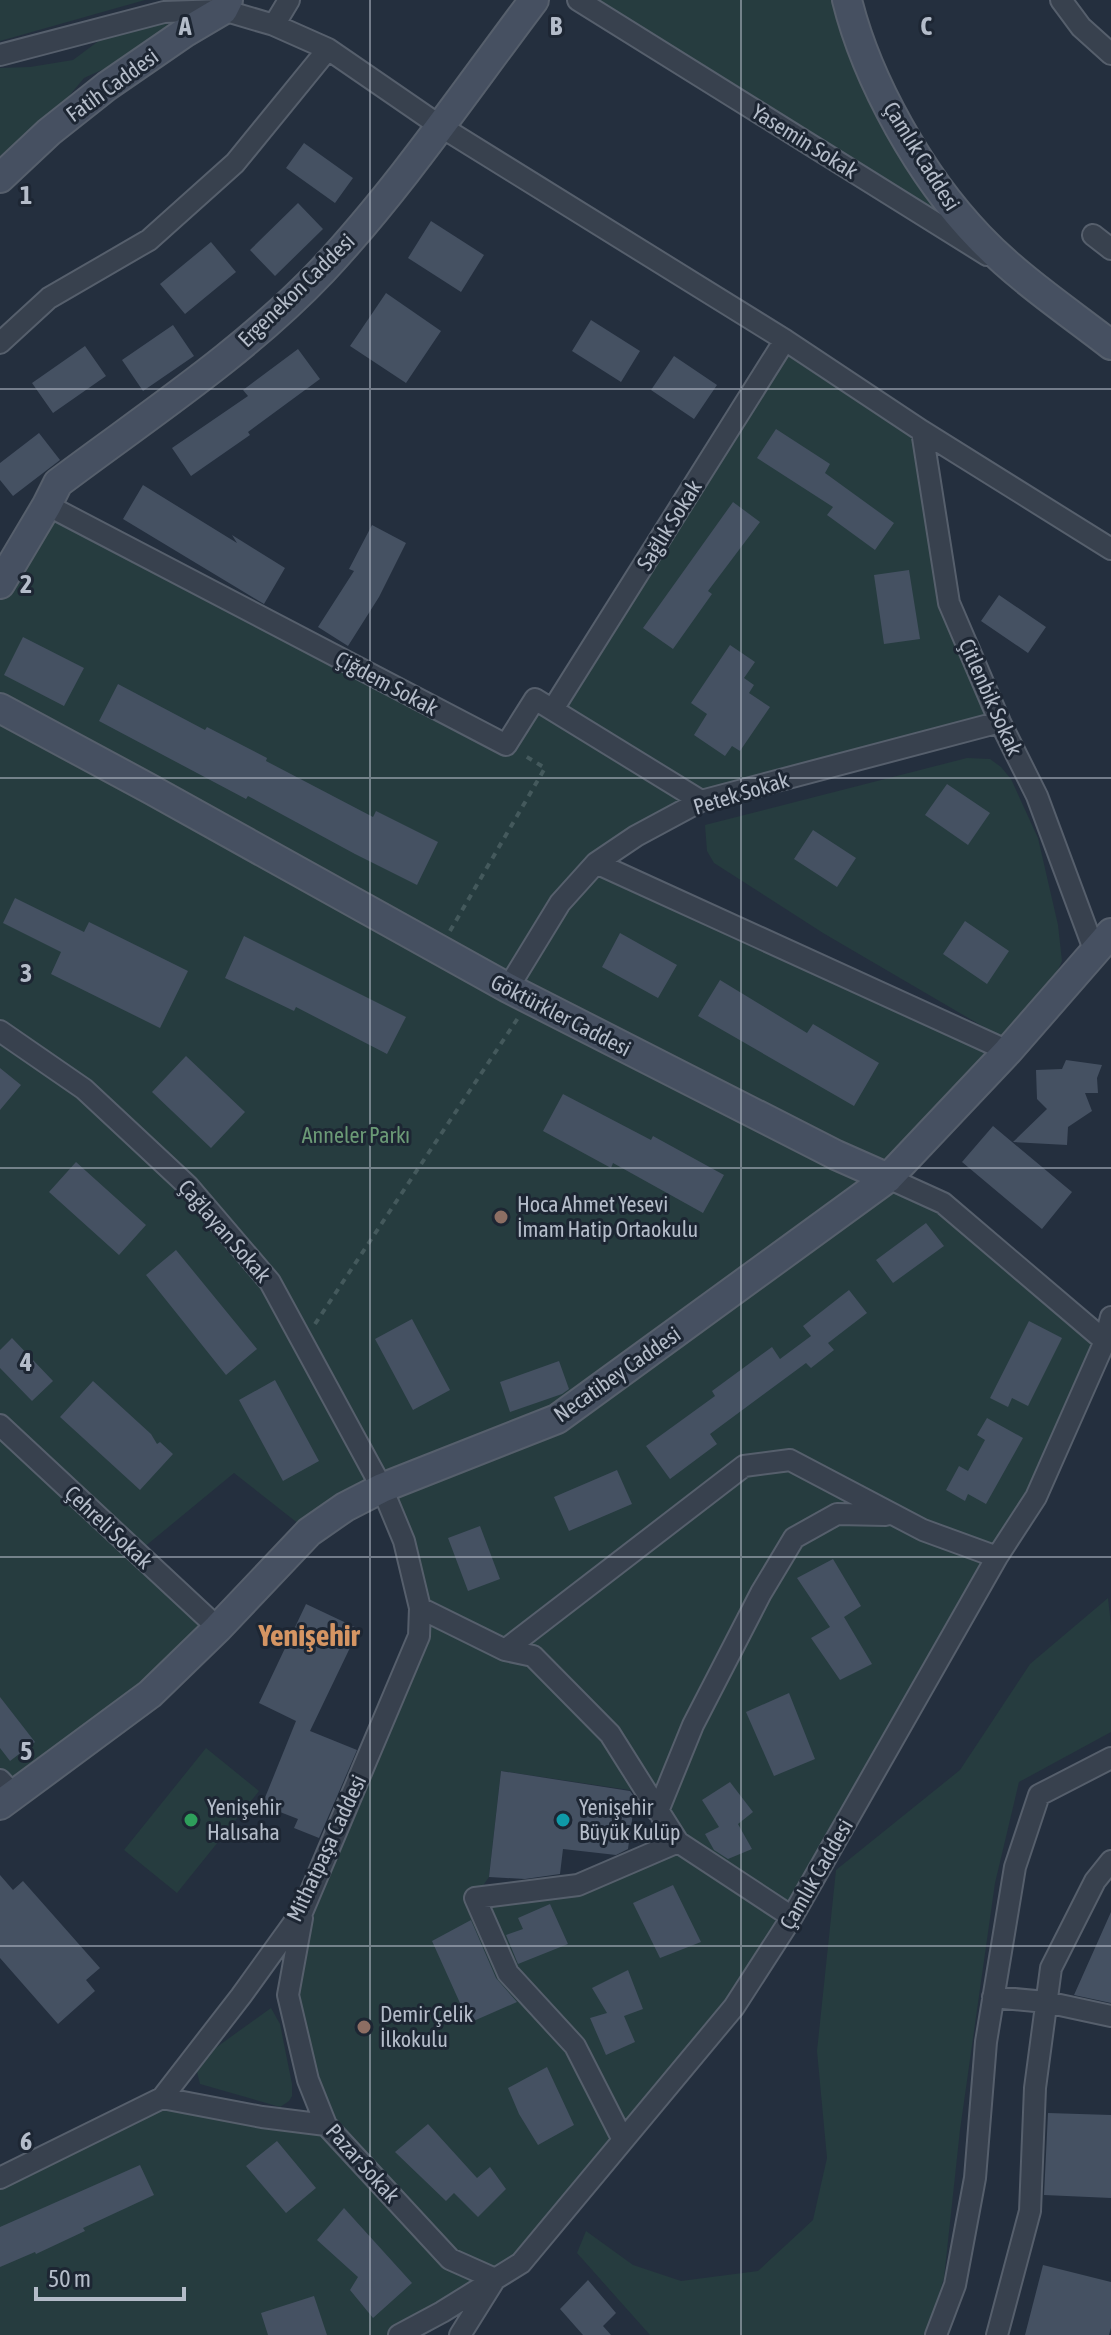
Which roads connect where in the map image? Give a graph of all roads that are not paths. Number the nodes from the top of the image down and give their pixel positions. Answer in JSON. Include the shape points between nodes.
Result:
{"nodes":[{"id":1,"x":289,"y":0,"type":"edge"},
{"id":2,"x":534,"y":0,"type":"edge"},
{"id":3,"x":578,"y":0,"type":"edge"},
{"id":4,"x":847,"y":0,"type":"edge"},
{"id":5,"x":1061,"y":0,"type":"edge"},
{"id":6,"x":226,"y":5,"type":"edge"},
{"id":7,"x":274,"y":25,"type":"junction"},
{"id":8,"x":328,"y":49,"type":"junction"},
{"id":9,"x":1111,"y":54,"type":"edge"},
{"id":10,"x":0,"y":55,"type":"edge"},
{"id":11,"x":440,"y":126,"type":"junction"},
{"id":12,"x":0,"y":178,"type":"edge"},
{"id":13,"x":1093,"y":235,"type":"dead end"},
{"id":14,"x":1111,"y":249,"type":"edge"},
{"id":15,"x":1031,"y":283,"type":"junction"},
{"id":16,"x":785,"y":340,"type":"junction"},
{"id":17,"x":0,"y":343,"type":"edge"},
{"id":18,"x":1111,"y":345,"type":"edge"},
{"id":19,"x":922,"y":431,"type":"junction"},
{"id":20,"x":47,"y":505,"type":"junction"},
{"id":21,"x":1111,"y":549,"type":"edge"},
{"id":22,"x":0,"y":584,"type":"edge"},
{"id":23,"x":0,"y":708,"type":"edge"},
{"id":24,"x":553,"y":709,"type":"junction"},
{"id":25,"x":1000,"y":722,"type":"junction"},
{"id":26,"x":701,"y":801,"type":"junction"},
{"id":27,"x":596,"y":863,"type":"junction"},
{"id":28,"x":1103,"y":943,"type":"edge"},
{"id":29,"x":519,"y":994,"type":"junction"},
{"id":30,"x":0,"y":1031,"type":"edge"},
{"id":31,"x":1008,"y":1051,"type":"junction"},
{"id":32,"x":888,"y":1178,"type":"junction"},
{"id":33,"x":1111,"y":1317,"type":"edge"},
{"id":34,"x":1105,"y":1341,"type":"junction"},
{"id":35,"x":0,"y":1425,"type":"edge"},
{"id":36,"x":382,"y":1488,"type":"junction"},
{"id":37,"x":923,"y":1530,"type":"junction"},
{"id":38,"x":997,"y":1557,"type":"junction"},
{"id":39,"x":420,"y":1608,"type":"junction"},
{"id":40,"x":218,"y":1628,"type":"junction"},
{"id":41,"x":505,"y":1650,"type":"junction"},
{"id":42,"x":1111,"y":1758,"type":"edge"},
{"id":43,"x":5,"y":1794,"type":"edge"},
{"id":44,"x":658,"y":1811,"type":"junction"},
{"id":45,"x":678,"y":1842,"type":"junction"},
{"id":46,"x":1111,"y":1861,"type":"edge"},
{"id":47,"x":303,"y":1910,"type":"junction"},
{"id":48,"x":792,"y":1917,"type":"junction"},
{"id":49,"x":993,"y":1997,"type":"junction"},
{"id":50,"x":1046,"y":2002,"type":"junction"},
{"id":51,"x":1111,"y":2016,"type":"edge"},
{"id":52,"x":162,"y":2098,"type":"junction"},
{"id":53,"x":326,"y":2125,"type":"junction"},
{"id":54,"x":623,"y":2140,"type":"junction"},
{"id":55,"x":0,"y":2178,"type":"edge"},
{"id":56,"x":495,"y":2279,"type":"junction"},
{"id":57,"x":399,"y":2335,"type":"edge"},
{"id":58,"x":460,"y":2335,"type":"edge"},
{"id":59,"x":936,"y":2335,"type":"edge"},
{"id":60,"x":997,"y":2335,"type":"edge"}],
"edges":[{"from":1,"to":7,"type":"street"},
{"from":2,"to":11,"type":"street","name":"Ergenekon Caddesi"},
{"from":3,"to":15,"type":"street","name":"Yasemin Sokak"},
{"from":4,"to":15,"type":"street","name":"Çamlık Caddesi","via":[[867,63],[921,161],[950,205]]},
{"from":5,"to":9,"type":"street"},
{"from":6,"to":7,"type":"street"},
{"from":6,"to":10,"type":"street","via":[[164,12]]},
{"from":6,"to":12,"type":"street","name":"Fatih Caddesi","via":[[107,86]]},
{"from":7,"to":8,"type":"street"},
{"from":8,"to":11,"type":"street"},
{"from":8,"to":17,"type":"street","via":[[235,163],[160,231],[49,298]]},
{"from":11,"to":16,"type":"street"},
{"from":11,"to":20,"type":"street","name":"Ergenekon Caddesi","via":[[322,271],[263,327],[58,483]]},
{"from":13,"to":14,"type":"street"},
{"from":15,"to":18,"type":"street","name":"Çamlık Caddesi"},
{"from":16,"to":19,"type":"street"},
{"from":16,"to":24,"type":"street","name":"Sağlık Sokak"},
{"from":19,"to":21,"type":"street"},
{"from":19,"to":25,"type":"street","name":"Çitlenbik Sokak","via":[[949,603]]},
{"from":20,"to":22,"type":"street","name":"Ergenekon Caddesi"},
{"from":20,"to":24,"type":"street","name":"Çiğdem Sokak","via":[[506,745],[535,699]]},
{"from":23,"to":29,"type":"street","name":"Göktürkler Caddesi"},
{"from":24,"to":26,"type":"street"},
{"from":25,"to":26,"type":"street","name":"Petek Sokak"},
{"from":25,"to":28,"type":"street","name":"Çitlenbik Sokak"},
{"from":26,"to":27,"type":"street","name":"Petek Sokak"},
{"from":27,"to":29,"type":"street","name":"Petek Sokak","via":[[560,903]]},
{"from":27,"to":31,"type":"street"},
{"from":28,"to":31,"type":"street","name":"Necatibey Caddesi"},
{"from":29,"to":32,"type":"street","name":"Göktürkler Caddesi"},
{"from":30,"to":36,"type":"street","name":"Çağlayan Sokak","via":[[84,1089],[188,1186],[270,1282]]},
{"from":31,"to":32,"type":"street","name":"Necatibey Caddesi"},
{"from":32,"to":34,"type":"street","name":"Göktürkler Caddesi","via":[[943,1203]]},
{"from":32,"to":36,"type":"street","name":"Necatibey Caddesi","via":[[557,1419]]},
{"from":33,"to":34,"type":"street","name":"Çamlık Caddesi"},
{"from":34,"to":38,"type":"street","name":"Çamlık Caddesi","via":[[1036,1497]]},
{"from":35,"to":40,"type":"street","name":"Çehreli Sokak"},
{"from":36,"to":39,"type":"street","name":"Mithatpaşa Caddesi","via":[[404,1541]]},
{"from":36,"to":40,"type":"street","name":"Necatibey Caddesi","via":[[309,1532]]},
{"from":37,"to":38,"type":"street"},
{"from":37,"to":41,"type":"street","via":[[790,1460],[744,1466]]},
{"from":37,"to":44,"type":"street","via":[[883,1513],[837,1514],[794,1538],[693,1725]]},
{"from":38,"to":48,"type":"street","name":"Çamlık Caddesi"},
{"from":39,"to":41,"type":"street"},
{"from":39,"to":47,"type":"street","name":"Mithatpaşa Caddesi","via":[[419,1636]]},
{"from":40,"to":43,"type":"street","name":"Necatibey Caddesi","via":[[150,1694]]},
{"from":41,"to":44,"type":"street","via":[[533,1656],[610,1734]]},
{"from":42,"to":49,"type":"street","via":[[1039,1795],[1015,1867]]},
{"from":44,"to":45,"type":"street"},
{"from":45,"to":48,"type":"street"},
{"from":45,"to":54,"type":"street","via":[[578,1885],[475,1898],[508,1973],[575,2046]]},
{"from":46,"to":50,"type":"street","via":[[1095,1881],[1051,1968]]},
{"from":47,"to":52,"type":"street","name":"Mithatpaşa Caddesi"},
{"from":47,"to":53,"type":"street","name":"Pazar Sokak","via":[[288,1995],[308,2080]]},
{"from":48,"to":54,"type":"street","name":"Çamlık Caddesi","via":[[734,2007]]},
{"from":49,"to":50,"type":"street"},
{"from":49,"to":59,"type":"street","via":[[975,2178],[955,2285]]},
{"from":50,"to":51,"type":"street"},
{"from":50,"to":60,"type":"street","via":[[1035,2088],[1030,2211]]},
{"from":52,"to":53,"type":"street"},
{"from":52,"to":55,"type":"street","name":"Mithatpaşa Caddesi"},
{"from":53,"to":56,"type":"street","name":"Pazar Sokak","via":[[450,2259]]},
{"from":54,"to":56,"type":"street","name":"Çamlık Caddesi","via":[[521,2263]]},
{"from":56,"to":57,"type":"street","name":"Çamlık Caddesi"},
{"from":56,"to":58,"type":"street"}]}
